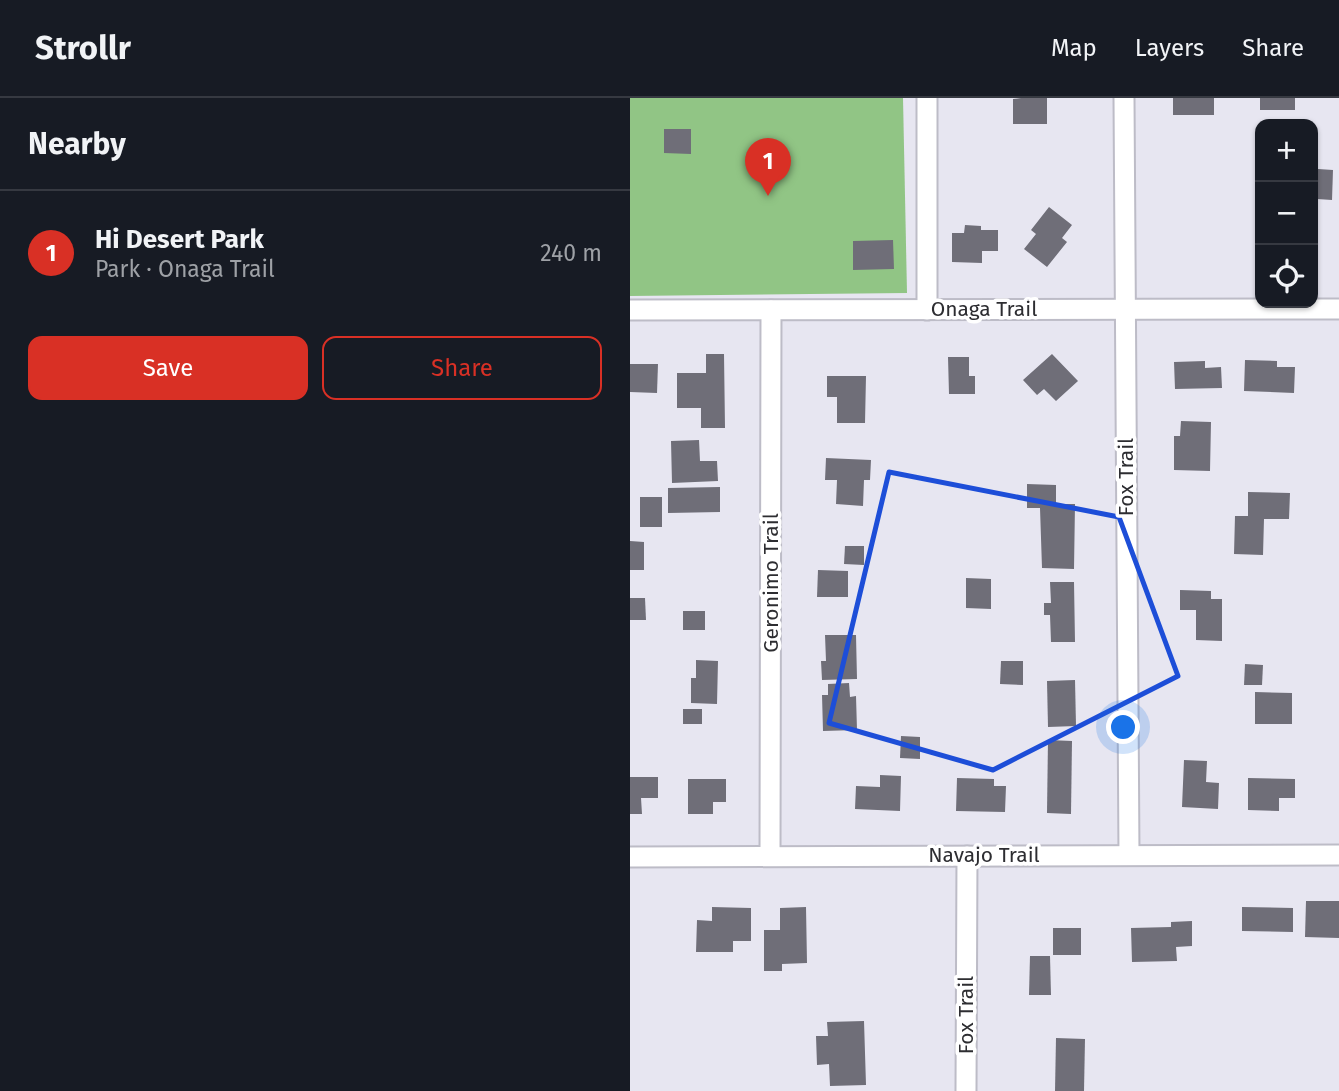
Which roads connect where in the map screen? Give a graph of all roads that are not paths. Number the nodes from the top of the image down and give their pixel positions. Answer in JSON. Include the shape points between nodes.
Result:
{"nodes":[{"id":1,"x":927,"y":98,"type":"edge"},
{"id":2,"x":1124,"y":98,"type":"edge"},
{"id":3,"x":1124,"y":309,"type":"junction"},
{"id":4,"x":1339,"y":309,"type":"edge"},
{"id":5,"x":630,"y":310,"type":"edge"},
{"id":6,"x":771,"y":310,"type":"junction"},
{"id":7,"x":927,"y":310,"type":"junction"},
{"id":8,"x":1129,"y":855,"type":"junction"},
{"id":9,"x":1339,"y":855,"type":"edge"},
{"id":10,"x":770,"y":856,"type":"junction"},
{"id":11,"x":967,"y":856,"type":"junction"},
{"id":12,"x":630,"y":857,"type":"edge"},
{"id":13,"x":966,"y":1091,"type":"edge"}],
"edges":[{"from":1,"to":7,"type":"street"},
{"from":2,"to":3,"type":"street","name":"Fox Trail"},
{"from":3,"to":4,"type":"street","name":"Onaga Trail"},
{"from":3,"to":7,"type":"street","name":"Onaga Trail"},
{"from":3,"to":8,"type":"street","name":"Fox Trail"},
{"from":5,"to":6,"type":"street","name":"Onaga Trail"},
{"from":6,"to":7,"type":"street","name":"Onaga Trail"},
{"from":6,"to":10,"type":"street","name":"Geronimo Trail"},
{"from":8,"to":9,"type":"street","name":"Navajo Trail"},
{"from":8,"to":11,"type":"street","name":"Navajo Trail"},
{"from":10,"to":11,"type":"street","name":"Navajo Trail"},
{"from":10,"to":12,"type":"street","name":"Navajo Trail"},
{"from":11,"to":13,"type":"street","name":"Fox Trail"}]}
